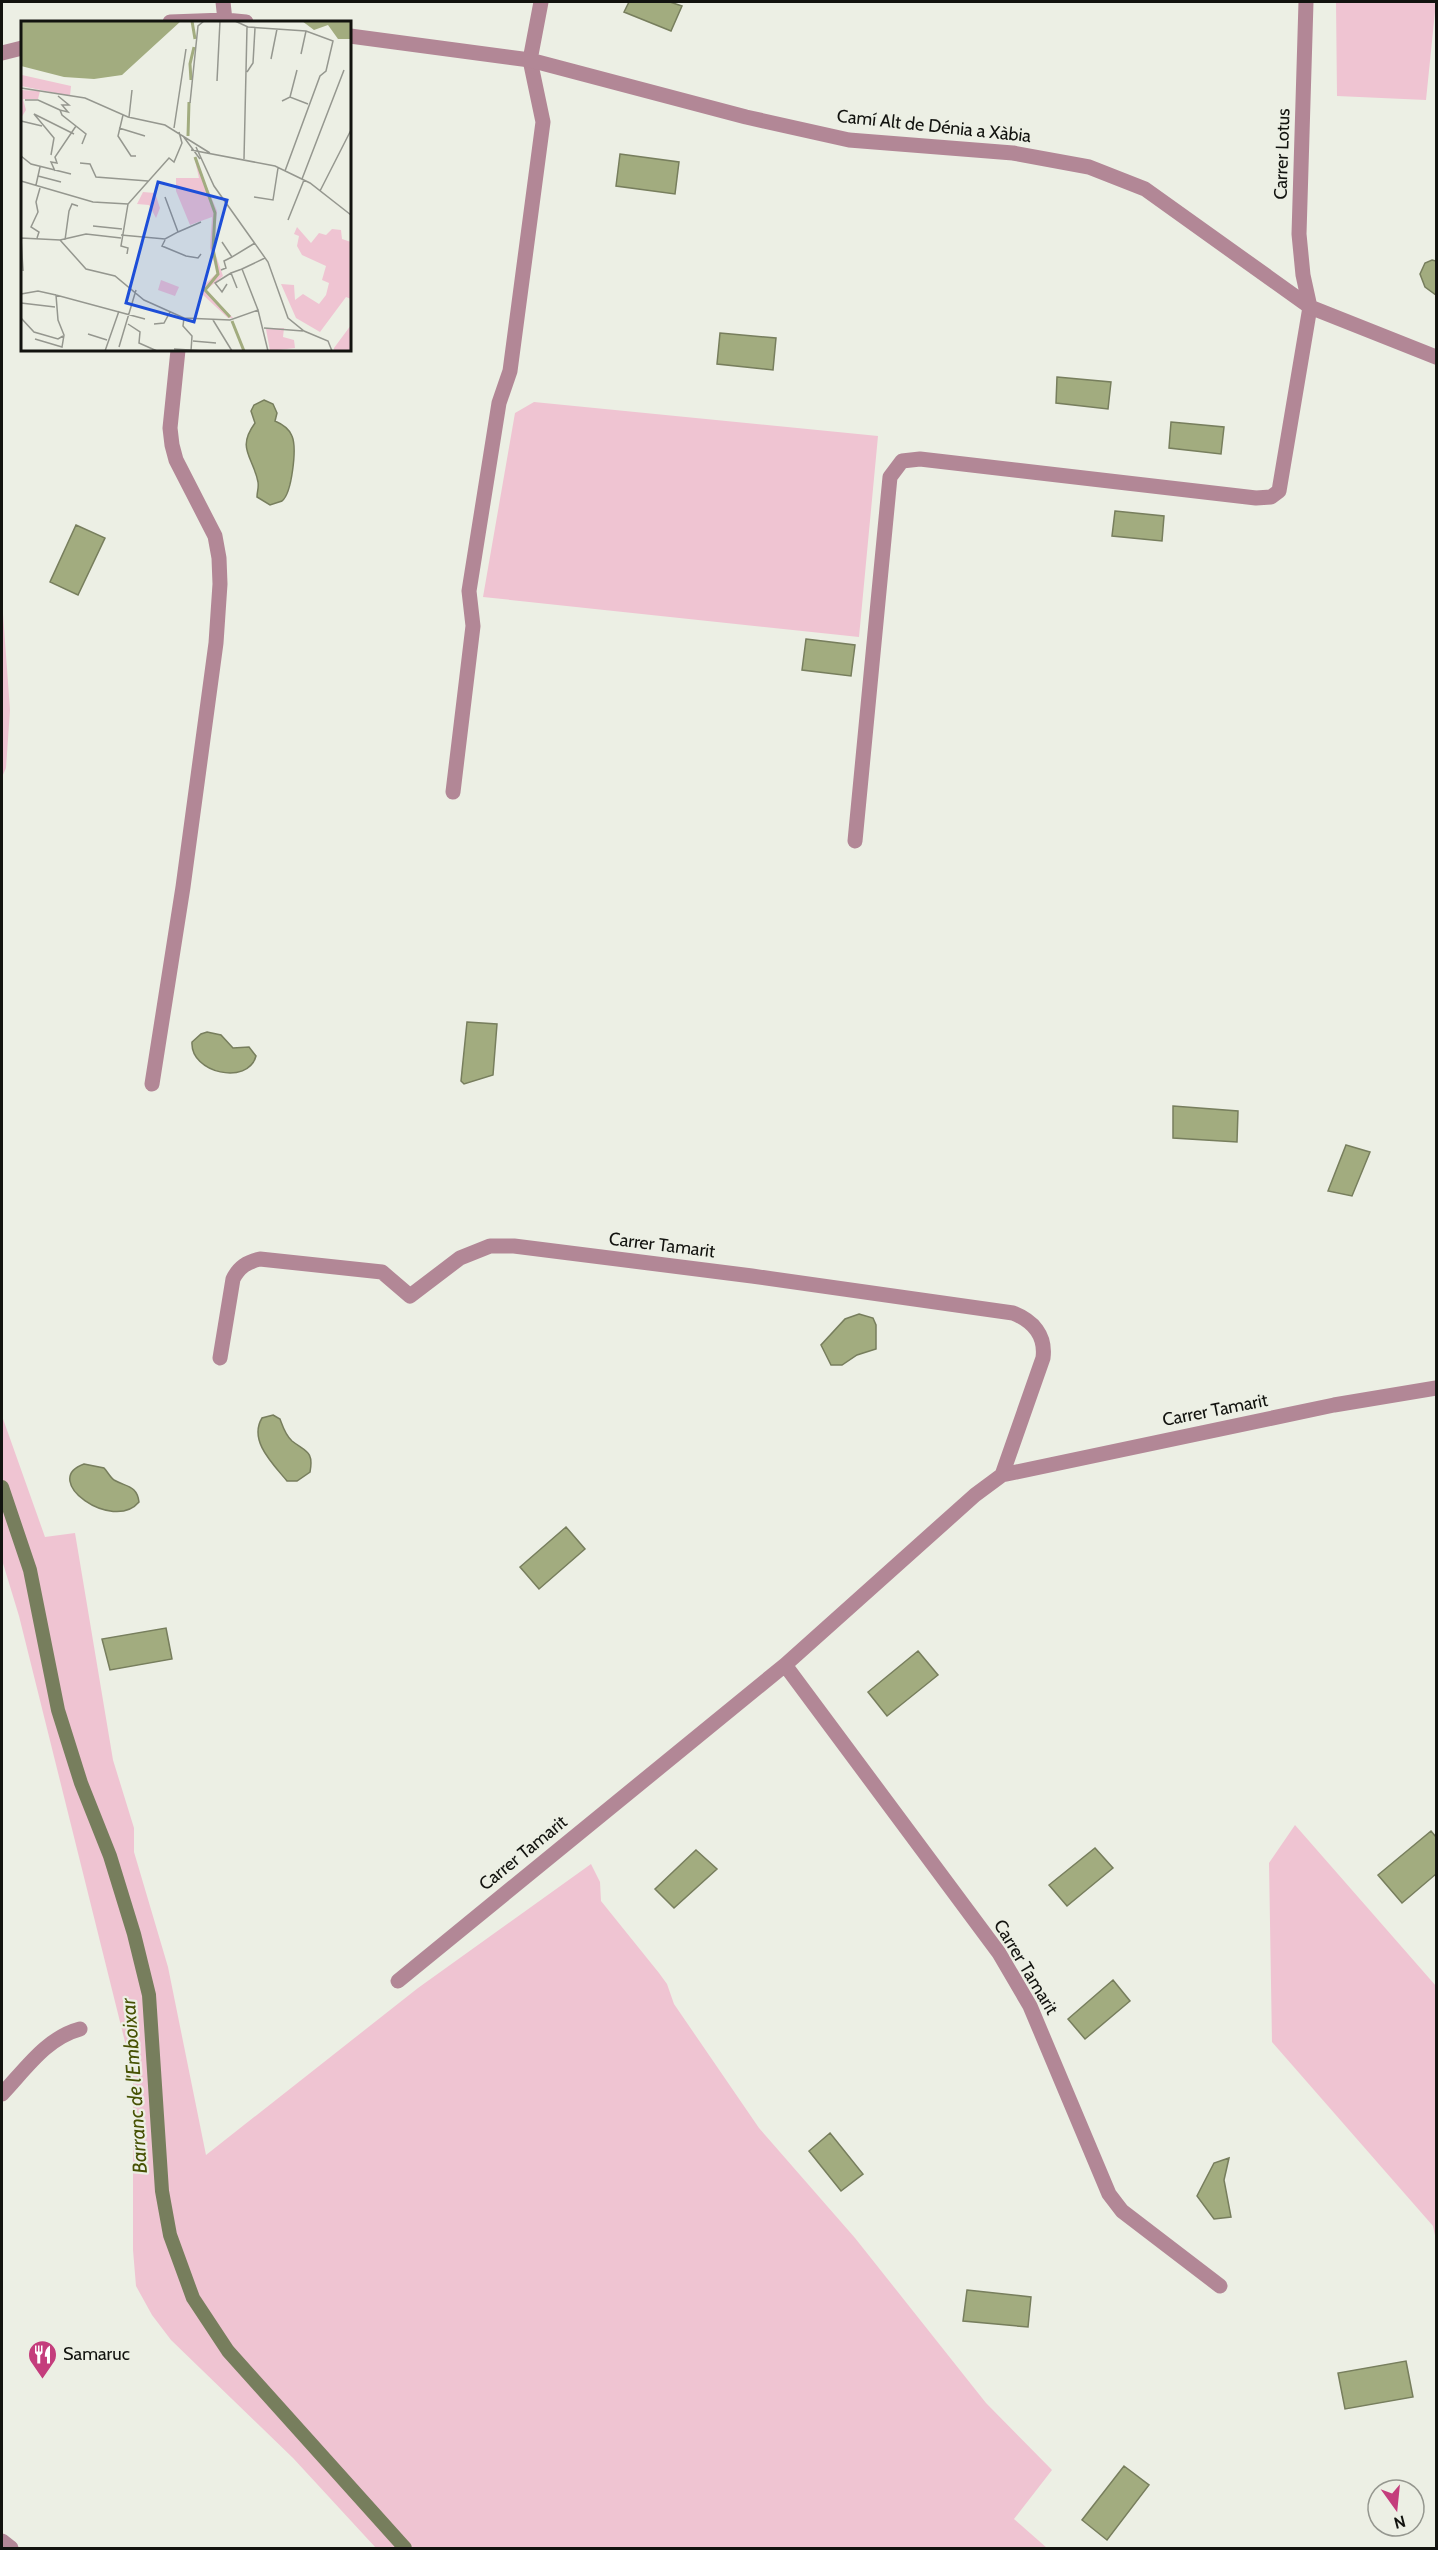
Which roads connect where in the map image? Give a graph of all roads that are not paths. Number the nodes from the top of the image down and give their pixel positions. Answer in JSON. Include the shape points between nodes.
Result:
{"nodes":[{"id":1,"x":223,"y":2,"type":"edge"},
{"id":2,"x":542,"y":2,"type":"edge"},
{"id":3,"x":1306,"y":2,"type":"edge"},
{"id":4,"x":224,"y":21,"type":"edge"},
{"id":5,"x":351,"y":36,"type":"edge"},
{"id":6,"x":21,"y":48,"type":"edge"},
{"id":7,"x":2,"y":52,"type":"edge"},
{"id":8,"x":530,"y":60,"type":"junction"},
{"id":9,"x":1310,"y":307,"type":"junction"},
{"id":10,"x":178,"y":351,"type":"edge"},
{"id":11,"x":1437,"y":357,"type":"edge"},
{"id":12,"x":453,"y":792,"type":"dead end"},
{"id":13,"x":855,"y":841,"type":"dead end"},
{"id":14,"x":152,"y":1084,"type":"dead end"},
{"id":15,"x":220,"y":1358,"type":"dead end"},
{"id":16,"x":1437,"y":1388,"type":"edge"},
{"id":17,"x":1002,"y":1475,"type":"junction"},
{"id":18,"x":785,"y":1665,"type":"junction"},
{"id":19,"x":398,"y":1981,"type":"dead end"},
{"id":20,"x":80,"y":2029,"type":"dead end"},
{"id":21,"x":2,"y":2094,"type":"edge"},
{"id":22,"x":1220,"y":2286,"type":"dead end"},
{"id":23,"x":2,"y":2541,"type":"edge"},
{"id":24,"x":11,"y":2548,"type":"edge"}],
"edges":[{"from":1,"to":4,"type":"street"},
{"from":2,"to":8,"type":"street"},
{"from":3,"to":9,"type":"street","name":"Carrer Lotus","via":[[1299,234]]},
{"from":5,"to":8,"type":"street","name":"Camí Alt de Dénia a Xàbia"},
{"from":6,"to":7,"type":"street"},
{"from":8,"to":9,"type":"street","name":"Camí Alt de Dénia a Xàbia","via":[[849,140],[1013,153],[1089,167],[1145,189]]},
{"from":8,"to":12,"type":"street","via":[[543,122],[510,371],[499,403],[469,591],[473,626]]},
{"from":9,"to":11,"type":"street","name":"Camí Alt de Dénia a Xàbia"},
{"from":9,"to":13,"type":"street","via":[[1279,491],[1271,497],[920,459],[902,461],[890,477]]},
{"from":10,"to":14,"type":"street","via":[[172,445],[215,536],[220,584],[216,643],[186,864]]},
{"from":15,"to":17,"type":"street","name":"Carrer Tamarit","via":[[233,1279],[237,1270],[260,1259],[382,1272],[410,1296],[460,1258],[490,1246],[514,1246],[1013,1313],[1035,1326],[1044,1346]]},
{"from":16,"to":17,"type":"street","name":"Carrer Tamarit","via":[[1334,1405]]},
{"from":17,"to":18,"type":"street","name":"Carrer Tamarit"},
{"from":18,"to":19,"type":"street","name":"Carrer Tamarit"},
{"from":18,"to":22,"type":"street","name":"Carrer Tamarit","via":[[999,1953],[1030,2006],[1109,2194],[1122,2211]]},
{"from":20,"to":21,"type":"street","via":[[53,2041]]},
{"from":23,"to":24,"type":"street"}]}
